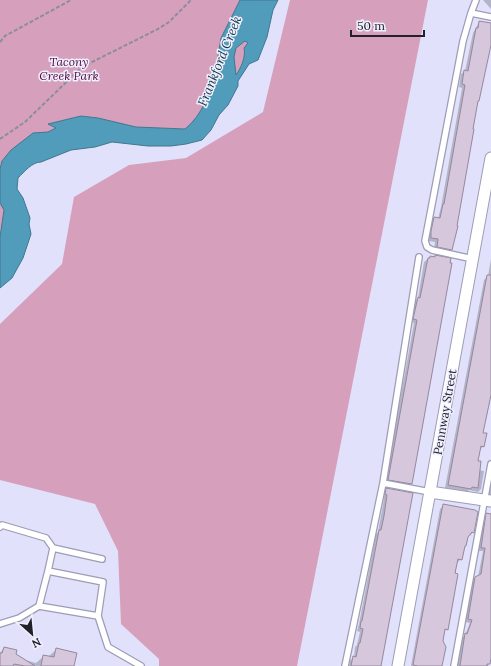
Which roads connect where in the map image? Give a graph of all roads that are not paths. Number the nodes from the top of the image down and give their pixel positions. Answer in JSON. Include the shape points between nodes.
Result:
{"nodes":[{"id":1,"x":476,"y":0,"type":"edge"},
{"id":2,"x":470,"y":13,"type":"junction"},
{"id":3,"x":491,"y":17,"type":"edge"},
{"id":4,"x":491,"y":158,"type":"edge"},
{"id":5,"x":491,"y":220,"type":"edge"},
{"id":6,"x":479,"y":223,"type":"junction"},
{"id":7,"x":418,"y":257,"type":"dead end"},
{"id":8,"x":473,"y":259,"type":"junction"},
{"id":9,"x":491,"y":464,"type":"edge"},
{"id":10,"x":383,"y":483,"type":"junction"},
{"id":11,"x":430,"y":492,"type":"junction"},
{"id":12,"x":488,"y":501,"type":"edge"},
{"id":13,"x":0,"y":527,"type":"edge"},
{"id":14,"x":54,"y":548,"type":"junction"},
{"id":15,"x":102,"y":559,"type":"dead end"},
{"id":16,"x":48,"y":571,"type":"junction"},
{"id":17,"x":39,"y":606,"type":"junction"},
{"id":18,"x":98,"y":616,"type":"junction"},
{"id":19,"x":0,"y":624,"type":"edge"},
{"id":20,"x":141,"y":666,"type":"edge"},
{"id":21,"x":345,"y":666,"type":"edge"},
{"id":22,"x":398,"y":666,"type":"edge"},
{"id":23,"x":454,"y":666,"type":"edge"}],
"edges":[{"from":1,"to":2,"type":"lane"},
{"from":2,"to":3,"type":"lane"},
{"from":2,"to":8,"type":"lane","via":[[425,240],[427,247],[432,250]]},
{"from":4,"to":6,"type":"street","name":"Pennway Street"},
{"from":5,"to":6,"type":"street"},
{"from":6,"to":8,"type":"street","name":"Pennway Street"},
{"from":7,"to":10,"type":"lane"},
{"from":8,"to":11,"type":"street","name":"Pennway Street"},
{"from":9,"to":12,"type":"lane"},
{"from":10,"to":11,"type":"lane"},
{"from":10,"to":21,"type":"lane"},
{"from":11,"to":12,"type":"street"},
{"from":11,"to":22,"type":"street","name":"Pennway Street"},
{"from":12,"to":23,"type":"lane"},
{"from":13,"to":14,"type":"lane","via":[[2,525],[46,538]]},
{"from":14,"to":15,"type":"lane"},
{"from":14,"to":16,"type":"lane"},
{"from":16,"to":17,"type":"lane"},
{"from":16,"to":18,"type":"lane","via":[[104,582]]},
{"from":17,"to":18,"type":"lane"},
{"from":17,"to":19,"type":"lane","via":[[19,618]]},
{"from":18,"to":20,"type":"lane","via":[[108,647]]}]}
